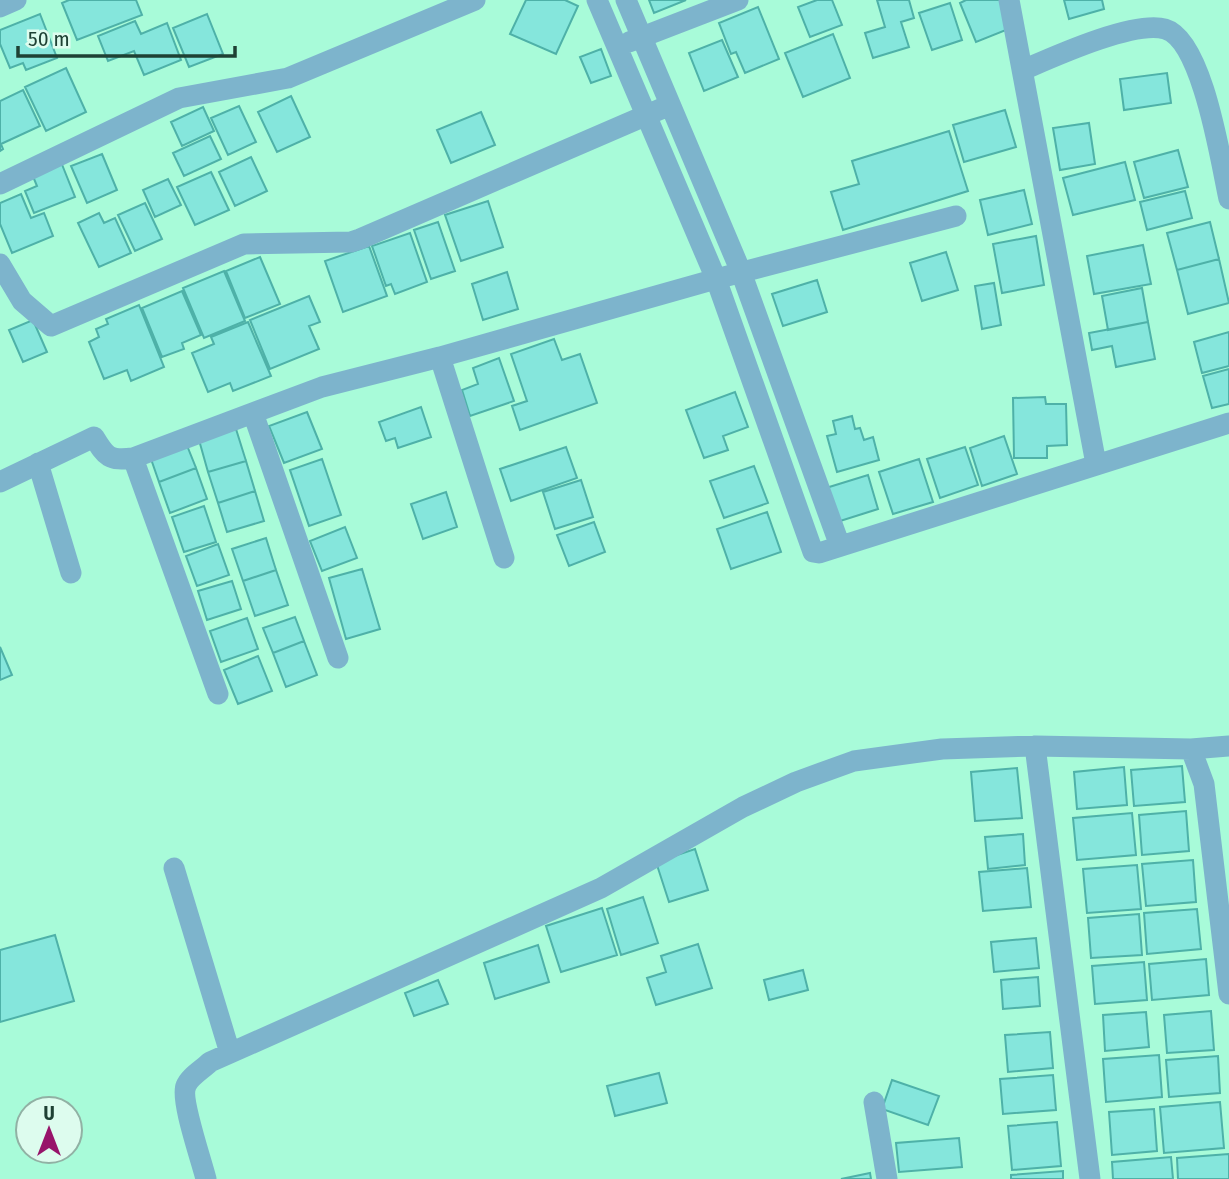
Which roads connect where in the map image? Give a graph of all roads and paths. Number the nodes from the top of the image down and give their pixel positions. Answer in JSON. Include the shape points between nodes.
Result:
{"nodes":[{"id":1,"x":16,"y":0,"type":"edge"},
{"id":2,"x":475,"y":0,"type":"edge"},
{"id":3,"x":597,"y":0,"type":"edge"},
{"id":4,"x":626,"y":0,"type":"edge"},
{"id":5,"x":738,"y":0,"type":"edge"},
{"id":6,"x":1009,"y":0,"type":"edge"},
{"id":7,"x":0,"y":7,"type":"edge"},
{"id":8,"x":642,"y":37,"type":"junction"},
{"id":9,"x":617,"y":47,"type":"junction"},
{"id":10,"x":1023,"y":70,"type":"junction"},
{"id":11,"x":670,"y":105,"type":"junction"},
{"id":12,"x":646,"y":114,"type":"junction"},
{"id":13,"x":0,"y":184,"type":"edge"},
{"id":14,"x":1229,"y":199,"type":"edge"},
{"id":15,"x":956,"y":216,"type":"dead end"},
{"id":16,"x":0,"y":264,"type":"edge"},
{"id":17,"x":741,"y":272,"type":"junction"},
{"id":18,"x":716,"y":279,"type":"junction"},
{"id":19,"x":440,"y":357,"type":"junction"},
{"id":20,"x":253,"y":413,"type":"junction"},
{"id":21,"x":1229,"y":423,"type":"edge"},
{"id":22,"x":133,"y":458,"type":"junction"},
{"id":23,"x":38,"y":463,"type":"junction"},
{"id":24,"x":1096,"y":464,"type":"junction"},
{"id":25,"x":0,"y":482,"type":"edge"},
{"id":26,"x":840,"y":546,"type":"junction"},
{"id":27,"x":504,"y":558,"type":"dead end"},
{"id":28,"x":71,"y":573,"type":"dead end"},
{"id":29,"x":338,"y":658,"type":"dead end"},
{"id":30,"x":218,"y":694,"type":"dead end"},
{"id":31,"x":1035,"y":746,"type":"junction"},
{"id":32,"x":1229,"y":746,"type":"edge"},
{"id":33,"x":1191,"y":749,"type":"junction"},
{"id":34,"x":174,"y":868,"type":"dead end"},
{"id":35,"x":1229,"y":994,"type":"edge"},
{"id":36,"x":230,"y":1053,"type":"junction"},
{"id":37,"x":874,"y":1102,"type":"dead end"},
{"id":38,"x":206,"y":1179,"type":"edge"},
{"id":39,"x":887,"y":1179,"type":"edge"},
{"id":40,"x":1090,"y":1179,"type":"edge"}],
"edges":[{"from":1,"to":7,"type":"street"},
{"from":2,"to":13,"type":"street","via":[[288,78],[179,98]]},
{"from":3,"to":9,"type":"street"},
{"from":4,"to":8,"type":"street"},
{"from":5,"to":8,"type":"street"},
{"from":6,"to":10,"type":"street"},
{"from":8,"to":9,"type":"street"},
{"from":8,"to":11,"type":"street"},
{"from":9,"to":12,"type":"street"},
{"from":10,"to":14,"type":"street","via":[[1115,35],[1154,27],[1173,32],[1189,49],[1202,80]]},
{"from":10,"to":24,"type":"street"},
{"from":11,"to":12,"type":"street"},
{"from":11,"to":17,"type":"street"},
{"from":12,"to":16,"type":"street","via":[[360,239],[244,244],[51,326],[22,301]]},
{"from":12,"to":18,"type":"street"},
{"from":15,"to":17,"type":"street"},
{"from":17,"to":18,"type":"street"},
{"from":17,"to":26,"type":"street"},
{"from":18,"to":19,"type":"street"},
{"from":18,"to":26,"type":"street","via":[[810,549],[819,554]]},
{"from":19,"to":20,"type":"street","via":[[323,387]]},
{"from":19,"to":27,"type":"street"},
{"from":20,"to":22,"type":"street"},
{"from":20,"to":29,"type":"street"},
{"from":21,"to":24,"type":"street"},
{"from":22,"to":23,"type":"street","via":[[110,458],[94,437]]},
{"from":22,"to":30,"type":"street"},
{"from":23,"to":25,"type":"street"},
{"from":23,"to":28,"type":"street"},
{"from":24,"to":26,"type":"street"},
{"from":31,"to":33,"type":"street"},
{"from":31,"to":36,"type":"street","via":[[942,749],[854,761],[796,782],[601,888]]},
{"from":31,"to":40,"type":"street"},
{"from":32,"to":33,"type":"street"},
{"from":33,"to":35,"type":"street","via":[[1204,783]]},
{"from":34,"to":36,"type":"street"},
{"from":36,"to":38,"type":"street","via":[[210,1062],[184,1088]]},
{"from":37,"to":39,"type":"street"}]}
